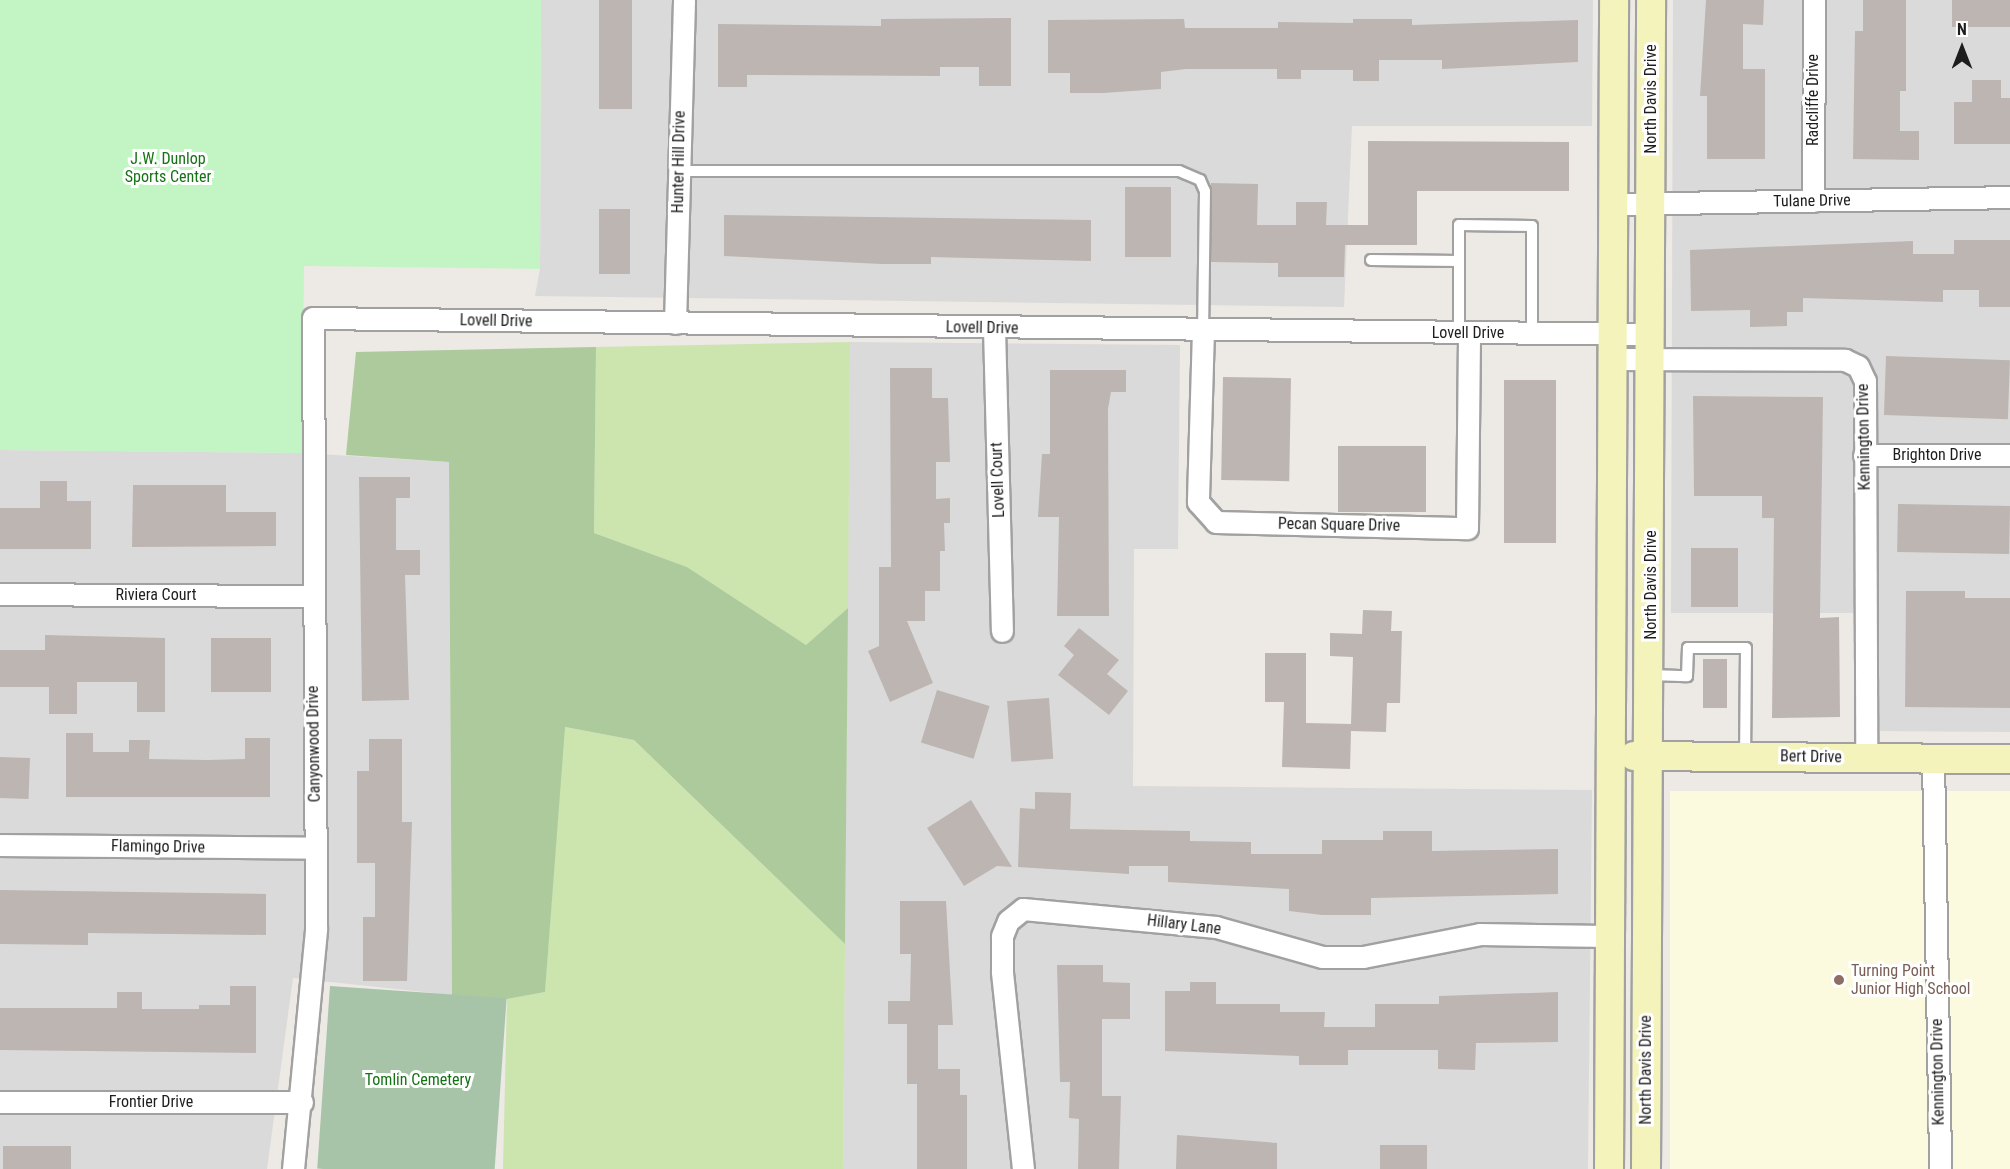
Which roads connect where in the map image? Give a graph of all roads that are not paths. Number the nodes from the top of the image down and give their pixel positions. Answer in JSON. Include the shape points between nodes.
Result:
{"nodes":[{"id":1,"x":684,"y":0,"type":"edge"},
{"id":2,"x":1614,"y":0,"type":"edge"},
{"id":3,"x":1651,"y":0,"type":"edge"},
{"id":4,"x":1814,"y":0,"type":"edge"},
{"id":5,"x":679,"y":171,"type":"junction"},
{"id":6,"x":2010,"y":197,"type":"edge"},
{"id":7,"x":1813,"y":201,"type":"junction"},
{"id":8,"x":1650,"y":203,"type":"junction"},
{"id":9,"x":1614,"y":204,"type":"junction"},
{"id":10,"x":1371,"y":260,"type":"dead end"},
{"id":11,"x":1459,"y":261,"type":"junction"},
{"id":12,"x":313,"y":318,"type":"joint"},
{"id":13,"x":675,"y":323,"type":"junction"},
{"id":14,"x":993,"y":328,"type":"junction"},
{"id":15,"x":1203,"y":330,"type":"junction"},
{"id":16,"x":1532,"y":332,"type":"junction"},
{"id":17,"x":1464,"y":333,"type":"junction"},
{"id":18,"x":1612,"y":346,"type":"junction"},
{"id":19,"x":1650,"y":346,"type":"junction"},
{"id":20,"x":1864,"y":455,"type":"junction"},
{"id":21,"x":2010,"y":455,"type":"edge"},
{"id":22,"x":0,"y":594,"type":"edge"},
{"id":23,"x":311,"y":596,"type":"junction"},
{"id":24,"x":1002,"y":631,"type":"dead end"},
{"id":25,"x":1651,"y":675,"type":"junction"},
{"id":26,"x":1745,"y":755,"type":"junction"},
{"id":27,"x":1611,"y":756,"type":"junction"},
{"id":28,"x":1651,"y":756,"type":"junction"},
{"id":29,"x":1866,"y":758,"type":"junction"},
{"id":30,"x":1933,"y":758,"type":"junction"},
{"id":31,"x":2010,"y":759,"type":"edge"},
{"id":32,"x":0,"y":845,"type":"edge"},
{"id":33,"x":315,"y":849,"type":"junction"},
{"id":34,"x":1608,"y":936,"type":"junction"},
{"id":35,"x":0,"y":1102,"type":"edge"},
{"id":36,"x":302,"y":1102,"type":"junction"},
{"id":37,"x":293,"y":1169,"type":"edge"},
{"id":38,"x":1023,"y":1169,"type":"edge"},
{"id":39,"x":1609,"y":1169,"type":"edge"},
{"id":40,"x":1646,"y":1169,"type":"edge"},
{"id":41,"x":1940,"y":1169,"type":"edge"}],
"edges":[{"from":1,"to":5,"type":"street","name":"Hunter Hill Drive"},
{"from":2,"to":9,"type":"street"},
{"from":3,"to":8,"type":"street","name":"North Davis Drive"},
{"from":4,"to":7,"type":"street","name":"Radcliffe Drive"},
{"from":5,"to":13,"type":"street","name":"Hunter Hill Drive"},
{"from":5,"to":15,"type":"lane","via":[[1179,171],[1200,180],[1204,191]]},
{"from":6,"to":7,"type":"street","name":"Tulane Drive"},
{"from":7,"to":8,"type":"street","name":"Tulane Drive"},
{"from":8,"to":9,"type":"street","name":"Tulane Drive"},
{"from":8,"to":19,"type":"street","name":"North Davis Drive"},
{"from":9,"to":18,"type":"street"},
{"from":10,"to":11,"type":"lane"},
{"from":11,"to":16,"type":"lane","via":[[1459,225],[1532,226]]},
{"from":11,"to":17,"type":"lane"},
{"from":12,"to":13,"type":"street","name":"Lovell Drive"},
{"from":12,"to":23,"type":"street","name":"Canyonwood Drive"},
{"from":13,"to":14,"type":"street","name":"Lovell Drive"},
{"from":14,"to":15,"type":"street","name":"Lovell Drive"},
{"from":14,"to":24,"type":"street","name":"Lovell Court"},
{"from":15,"to":17,"type":"street","name":"Lovell Drive"},
{"from":15,"to":17,"type":"street","name":"Pecan Square Drive","via":[[1198,502],[1216,522],[1467,528]]},
{"from":16,"to":17,"type":"street","name":"Lovell Drive"},
{"from":16,"to":18,"type":"street","name":"Lovell Drive"},
{"from":18,"to":19,"type":"street","name":"Lovell Drive"},
{"from":18,"to":27,"type":"street"},
{"from":19,"to":20,"type":"street","name":"Kennington Drive","via":[[1852,363],[1865,381]]},
{"from":19,"to":25,"type":"street","name":"North Davis Drive"},
{"from":20,"to":21,"type":"street","name":"Brighton Drive"},
{"from":20,"to":29,"type":"street","name":"Kennington Drive"},
{"from":22,"to":23,"type":"street","name":"Riviera Court"},
{"from":23,"to":33,"type":"street","name":"Canyonwood Drive"},
{"from":25,"to":26,"type":"lane","via":[[1687,676],[1688,648],[1746,648]]},
{"from":25,"to":28,"type":"street","name":"North Davis Drive"},
{"from":26,"to":28,"type":"street","name":"Bert Drive"},
{"from":26,"to":29,"type":"street","name":"Bert Drive"},
{"from":27,"to":28,"type":"street","name":"Bert Drive"},
{"from":27,"to":34,"type":"street"},
{"from":28,"to":40,"type":"street","name":"North Davis Drive"},
{"from":29,"to":30,"type":"street","name":"Bert Drive"},
{"from":30,"to":31,"type":"street","name":"Bert Drive"},
{"from":30,"to":41,"type":"street","name":"Kennington Drive"},
{"from":32,"to":33,"type":"street","name":"Flamingo Drive"},
{"from":33,"to":36,"type":"street","name":"Canyonwood Drive","via":[[313,994]]},
{"from":34,"to":38,"type":"street","name":"Hillary Lane","via":[[1480,934],[1363,957],[1322,957],[1216,927],[1023,909],[1008,921],[1002,936],[1002,971]]},
{"from":34,"to":39,"type":"street"},
{"from":35,"to":36,"type":"street","name":"Frontier Drive"},
{"from":36,"to":37,"type":"street","name":"Canyonwood Drive"}]}
